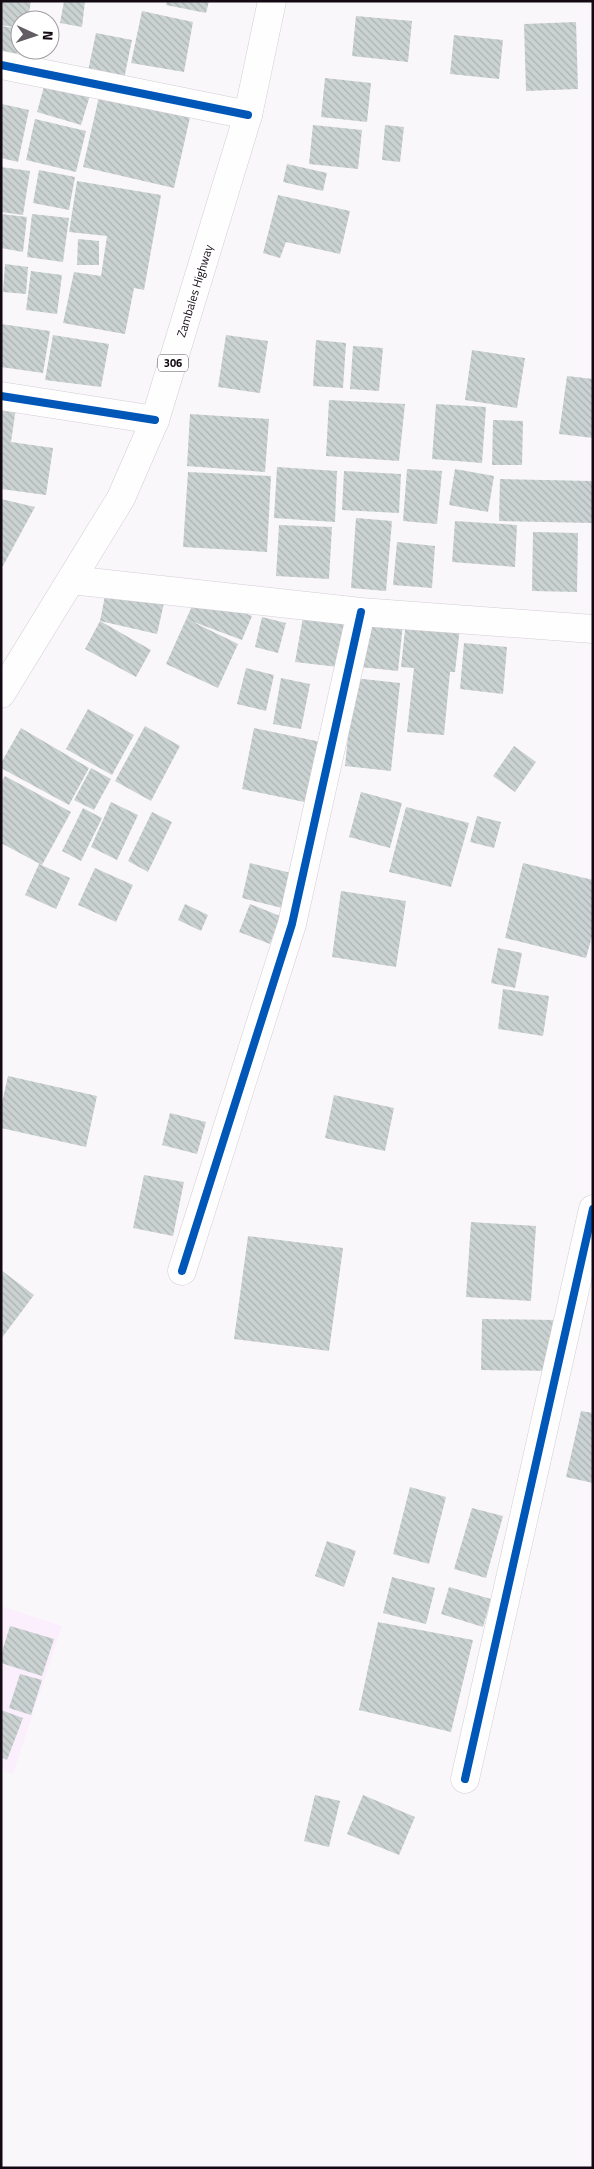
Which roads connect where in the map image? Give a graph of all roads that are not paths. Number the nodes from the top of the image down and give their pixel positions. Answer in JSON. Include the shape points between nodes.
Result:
{"nodes":[{"id":1,"x":272,"y":1,"type":"edge"},
{"id":2,"x":1,"y":65,"type":"edge"},
{"id":3,"x":248,"y":115,"type":"junction"},
{"id":4,"x":1,"y":396,"type":"edge"},
{"id":5,"x":155,"y":420,"type":"junction"},
{"id":6,"x":71,"y":580,"type":"junction"},
{"id":7,"x":361,"y":612,"type":"junction"},
{"id":8,"x":593,"y":629,"type":"edge"},
{"id":9,"x":1,"y":694,"type":"edge"},
{"id":10,"x":593,"y":1209,"type":"edge"},
{"id":11,"x":182,"y":1271,"type":"dead end"},
{"id":12,"x":465,"y":1779,"type":"dead end"}],
"edges":[{"from":1,"to":3,"type":"street","name":"Zambales Highway","number":"306"},
{"from":2,"to":3,"type":"street"},
{"from":3,"to":5,"type":"street","name":"Zambales Highway","number":"306"},
{"from":4,"to":5,"type":"street"},
{"from":5,"to":6,"type":"street","name":"Zambales Highway","number":"306","via":[[121,498]]},
{"from":6,"to":7,"type":"street"},
{"from":6,"to":9,"type":"street","name":"Zambales Highway","number":"306"},
{"from":7,"to":8,"type":"street"},
{"from":7,"to":11,"type":"street","via":[[292,924]]},
{"from":10,"to":12,"type":"street"}]}
